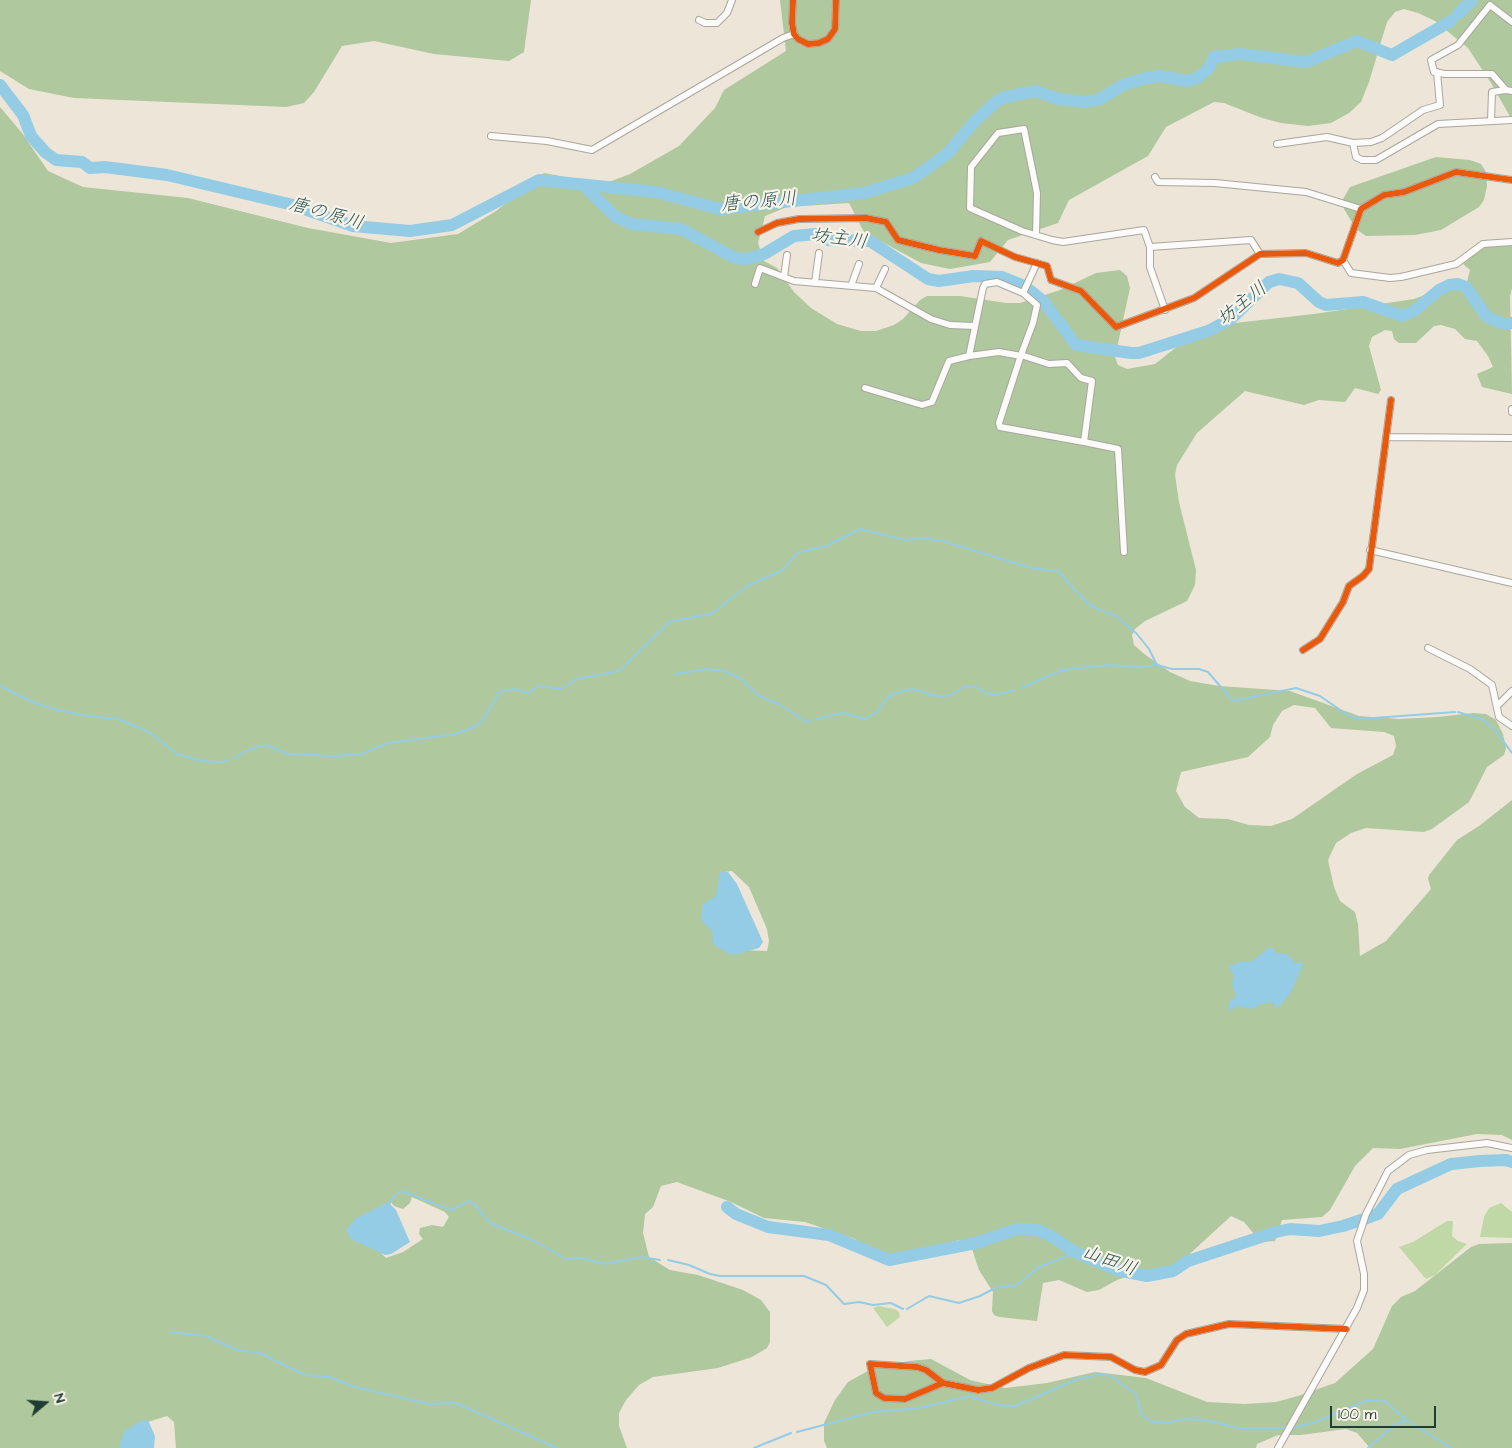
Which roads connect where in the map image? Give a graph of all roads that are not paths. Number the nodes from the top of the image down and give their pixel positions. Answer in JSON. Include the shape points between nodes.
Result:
{"nodes":[{"id":1,"x":732,"y":0,"type":"edge"},
{"id":2,"x":793,"y":0,"type":"edge"},
{"id":3,"x":836,"y":0,"type":"edge"},
{"id":4,"x":699,"y":20,"type":"dead end"},
{"id":5,"x":1512,"y":22,"type":"edge"},
{"id":6,"x":794,"y":34,"type":"junction"},
{"id":7,"x":1437,"y":72,"type":"junction"},
{"id":8,"x":1509,"y":91,"type":"edge"},
{"id":9,"x":1512,"y":120,"type":"edge"},
{"id":10,"x":1491,"y":121,"type":"junction"},
{"id":11,"x":491,"y":136,"type":"dead end"},
{"id":12,"x":1353,"y":143,"type":"junction"},
{"id":13,"x":1276,"y":144,"type":"dead end"},
{"id":14,"x":1155,"y":177,"type":"dead end"},
{"id":15,"x":1512,"y":180,"type":"edge"},
{"id":16,"x":1361,"y":209,"type":"junction"},
{"id":17,"x":758,"y":232,"type":"dead end"},
{"id":18,"x":1036,"y":235,"type":"junction"},
{"id":19,"x":1512,"y":242,"type":"edge"},
{"id":20,"x":1150,"y":247,"type":"junction"},
{"id":21,"x":819,"y":253,"type":"dead end"},
{"id":22,"x":1260,"y":254,"type":"junction"},
{"id":23,"x":788,"y":255,"type":"dead end"},
{"id":24,"x":1343,"y":260,"type":"junction"},
{"id":25,"x":1037,"y":263,"type":"junction"},
{"id":26,"x":859,"y":264,"type":"dead end"},
{"id":27,"x":885,"y":269,"type":"dead end"},
{"id":28,"x":784,"y":277,"type":"junction"},
{"id":29,"x":814,"y":283,"type":"junction"},
{"id":30,"x":755,"y":284,"type":"dead end"},
{"id":31,"x":851,"y":286,"type":"junction"},
{"id":32,"x":876,"y":288,"type":"junction"},
{"id":33,"x":1023,"y":293,"type":"junction"},
{"id":34,"x":1165,"y":310,"type":"junction"},
{"id":35,"x":974,"y":326,"type":"junction"},
{"id":36,"x":1021,"y":355,"type":"junction"},
{"id":37,"x":969,"y":356,"type":"junction"},
{"id":38,"x":865,"y":388,"type":"dead end"},
{"id":39,"x":1391,"y":400,"type":"dead end"},
{"id":40,"x":1386,"y":438,"type":"junction"},
{"id":41,"x":1512,"y":438,"type":"edge"},
{"id":42,"x":1084,"y":442,"type":"junction"},
{"id":43,"x":1370,"y":550,"type":"junction"},
{"id":44,"x":1124,"y":552,"type":"dead end"},
{"id":45,"x":1512,"y":583,"type":"edge"},
{"id":46,"x":1428,"y":648,"type":"dead end"},
{"id":47,"x":1303,"y":650,"type":"dead end"},
{"id":48,"x":1512,"y":691,"type":"edge"},
{"id":49,"x":1498,"y":705,"type":"junction"},
{"id":50,"x":1512,"y":726,"type":"edge"},
{"id":51,"x":1512,"y":1148,"type":"edge"},
{"id":52,"x":1346,"y":1329,"type":"junction"},
{"id":53,"x":943,"y":1383,"type":"junction"},
{"id":54,"x":1278,"y":1448,"type":"edge"}],
"edges":[{"from":1,"to":4,"type":"street","via":[[727,13],[717,23]]},
{"from":2,"to":6,"type":"street"},
{"from":3,"to":6,"type":"street","via":[[835,29],[828,39],[808,44]]},
{"from":5,"to":7,"type":"street","via":[[1490,6],[1458,45],[1431,60],[1434,72]]},
{"from":6,"to":11,"type":"street","via":[[592,150],[546,141]]},
{"from":7,"to":8,"type":"street","via":[[1492,74]]},
{"from":7,"to":12,"type":"street","via":[[1440,105],[1423,110],[1382,138]]},
{"from":8,"to":10,"type":"street","via":[[1492,92]]},
{"from":9,"to":10,"type":"street"},
{"from":10,"to":12,"type":"street","via":[[1431,126],[1376,160],[1356,157]]},
{"from":12,"to":13,"type":"street","via":[[1327,137]]},
{"from":14,"to":16,"type":"street","via":[[1158,182],[1215,183],[1297,191]]},
{"from":15,"to":16,"type":"street","via":[[1456,172],[1404,192],[1384,195]]},
{"from":16,"to":24,"type":"street"},
{"from":17,"to":25,"type":"street","via":[[777,223],[799,219],[866,218],[886,222],[898,240],[971,256],[975,256],[981,241]]},
{"from":18,"to":18,"type":"street","via":[[970,208],[971,167],[998,133],[1024,129],[1037,193]]},
{"from":18,"to":20,"type":"street","via":[[1063,242],[1144,230]]},
{"from":19,"to":24,"type":"street","via":[[1483,244],[1456,264],[1390,278],[1352,273]]},
{"from":20,"to":22,"type":"street","via":[[1251,240]]},
{"from":20,"to":34,"type":"street","via":[[1150,267]]},
{"from":21,"to":29,"type":"street"},
{"from":22,"to":24,"type":"street","via":[[1306,253],[1338,263]]},
{"from":22,"to":34,"type":"street","via":[[1194,298]]},
{"from":23,"to":28,"type":"street"},
{"from":25,"to":33,"type":"street"},
{"from":25,"to":34,"type":"street","via":[[1047,266],[1050,280],[1081,291],[1116,327]]},
{"from":26,"to":31,"type":"street"},
{"from":27,"to":32,"type":"street"},
{"from":28,"to":29,"type":"street"},
{"from":28,"to":30,"type":"street","via":[[760,268]]},
{"from":29,"to":31,"type":"street"},
{"from":31,"to":32,"type":"street"},
{"from":32,"to":35,"type":"street","via":[[931,319],[950,325]]},
{"from":33,"to":35,"type":"street","via":[[997,282],[985,284]]},
{"from":33,"to":36,"type":"street","via":[[1034,301],[1037,310]]},
{"from":35,"to":37,"type":"street"},
{"from":36,"to":37,"type":"street","via":[[999,352]]},
{"from":36,"to":42,"type":"street","via":[[1049,364],[1067,363],[1081,378],[1092,381]]},
{"from":36,"to":42,"type":"street","via":[[1000,427]]},
{"from":37,"to":38,"type":"street","via":[[949,361],[932,402],[922,405]]},
{"from":39,"to":40,"type":"street"},
{"from":40,"to":41,"type":"street"},
{"from":40,"to":43,"type":"street"},
{"from":42,"to":44,"type":"street","via":[[1118,449]]},
{"from":43,"to":45,"type":"street"},
{"from":43,"to":47,"type":"street","via":[[1368,569],[1349,586],[1320,639]]},
{"from":46,"to":49,"type":"street","via":[[1470,669],[1492,685]]},
{"from":48,"to":49,"type":"street"},
{"from":49,"to":50,"type":"street","via":[[1499,717]]},
{"from":51,"to":52,"type":"street","via":[[1488,1143],[1427,1150],[1409,1155],[1388,1172],[1366,1214],[1357,1241],[1364,1290]]},
{"from":52,"to":53,"type":"street","via":[[1229,1324],[1186,1334],[1177,1340],[1160,1364],[1145,1372],[1111,1357],[1064,1355],[1029,1368],[992,1388],[978,1390]]},
{"from":52,"to":54,"type":"street"},
{"from":53,"to":53,"type":"street","via":[[905,1399],[884,1398],[873,1387],[870,1364],[917,1367]]}]}
